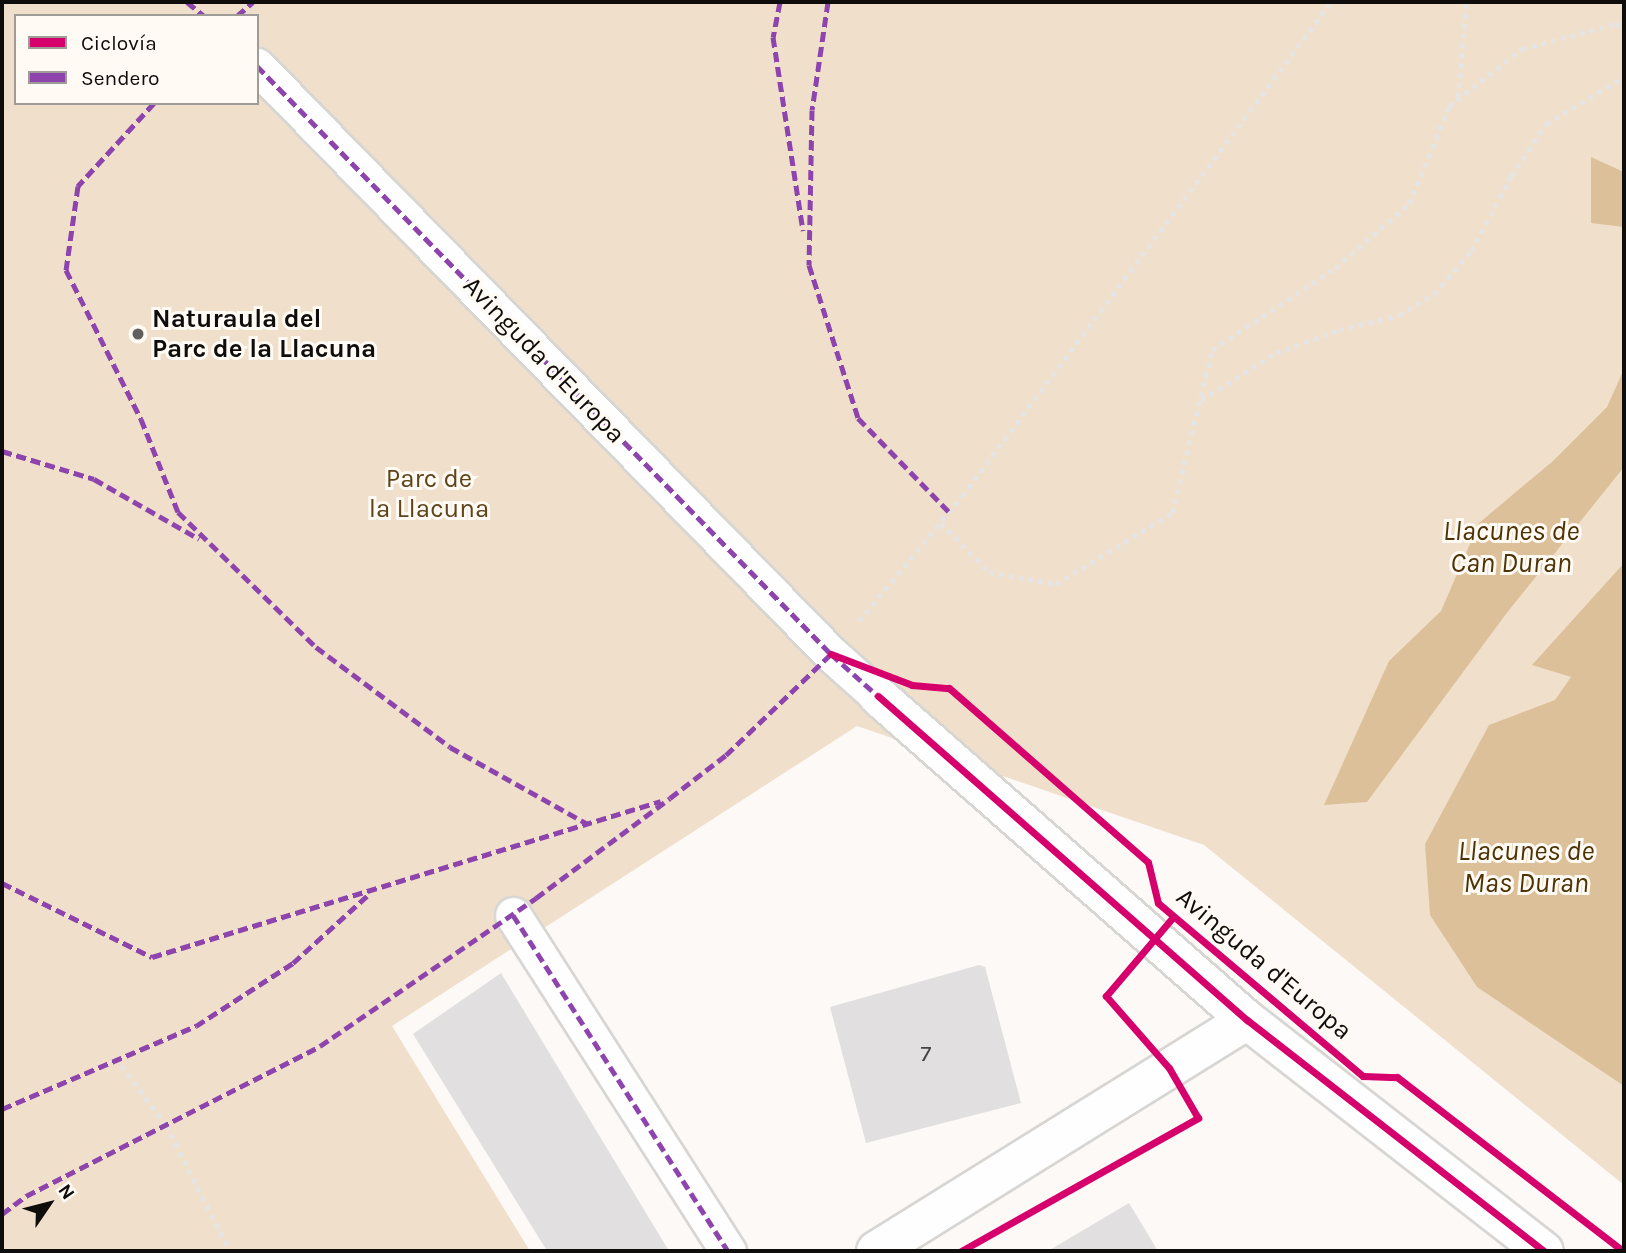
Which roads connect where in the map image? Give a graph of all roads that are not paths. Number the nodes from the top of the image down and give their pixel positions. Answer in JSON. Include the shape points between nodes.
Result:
{"nodes":[{"id":1,"x":259,"y":68,"type":"edge"},
{"id":2,"x":878,"y":696,"type":"joint"},
{"id":3,"x":513,"y":915,"type":"dead end"},
{"id":4,"x":1247,"y":1020,"type":"junction"},
{"id":5,"x":728,"y":1251,"type":"edge"},
{"id":6,"x":876,"y":1251,"type":"edge"},
{"id":7,"x":1544,"y":1251,"type":"edge"}],
"edges":[{"from":1,"to":2,"type":"street","name":"Avinguda d'Europa","via":[[831,654]]},
{"from":2,"to":4,"type":"street","name":"Avinguda d'Europa"},
{"from":3,"to":5,"type":"street"},
{"from":4,"to":6,"type":"street"},
{"from":4,"to":7,"type":"street","name":"Avinguda d'Europa"}]}
